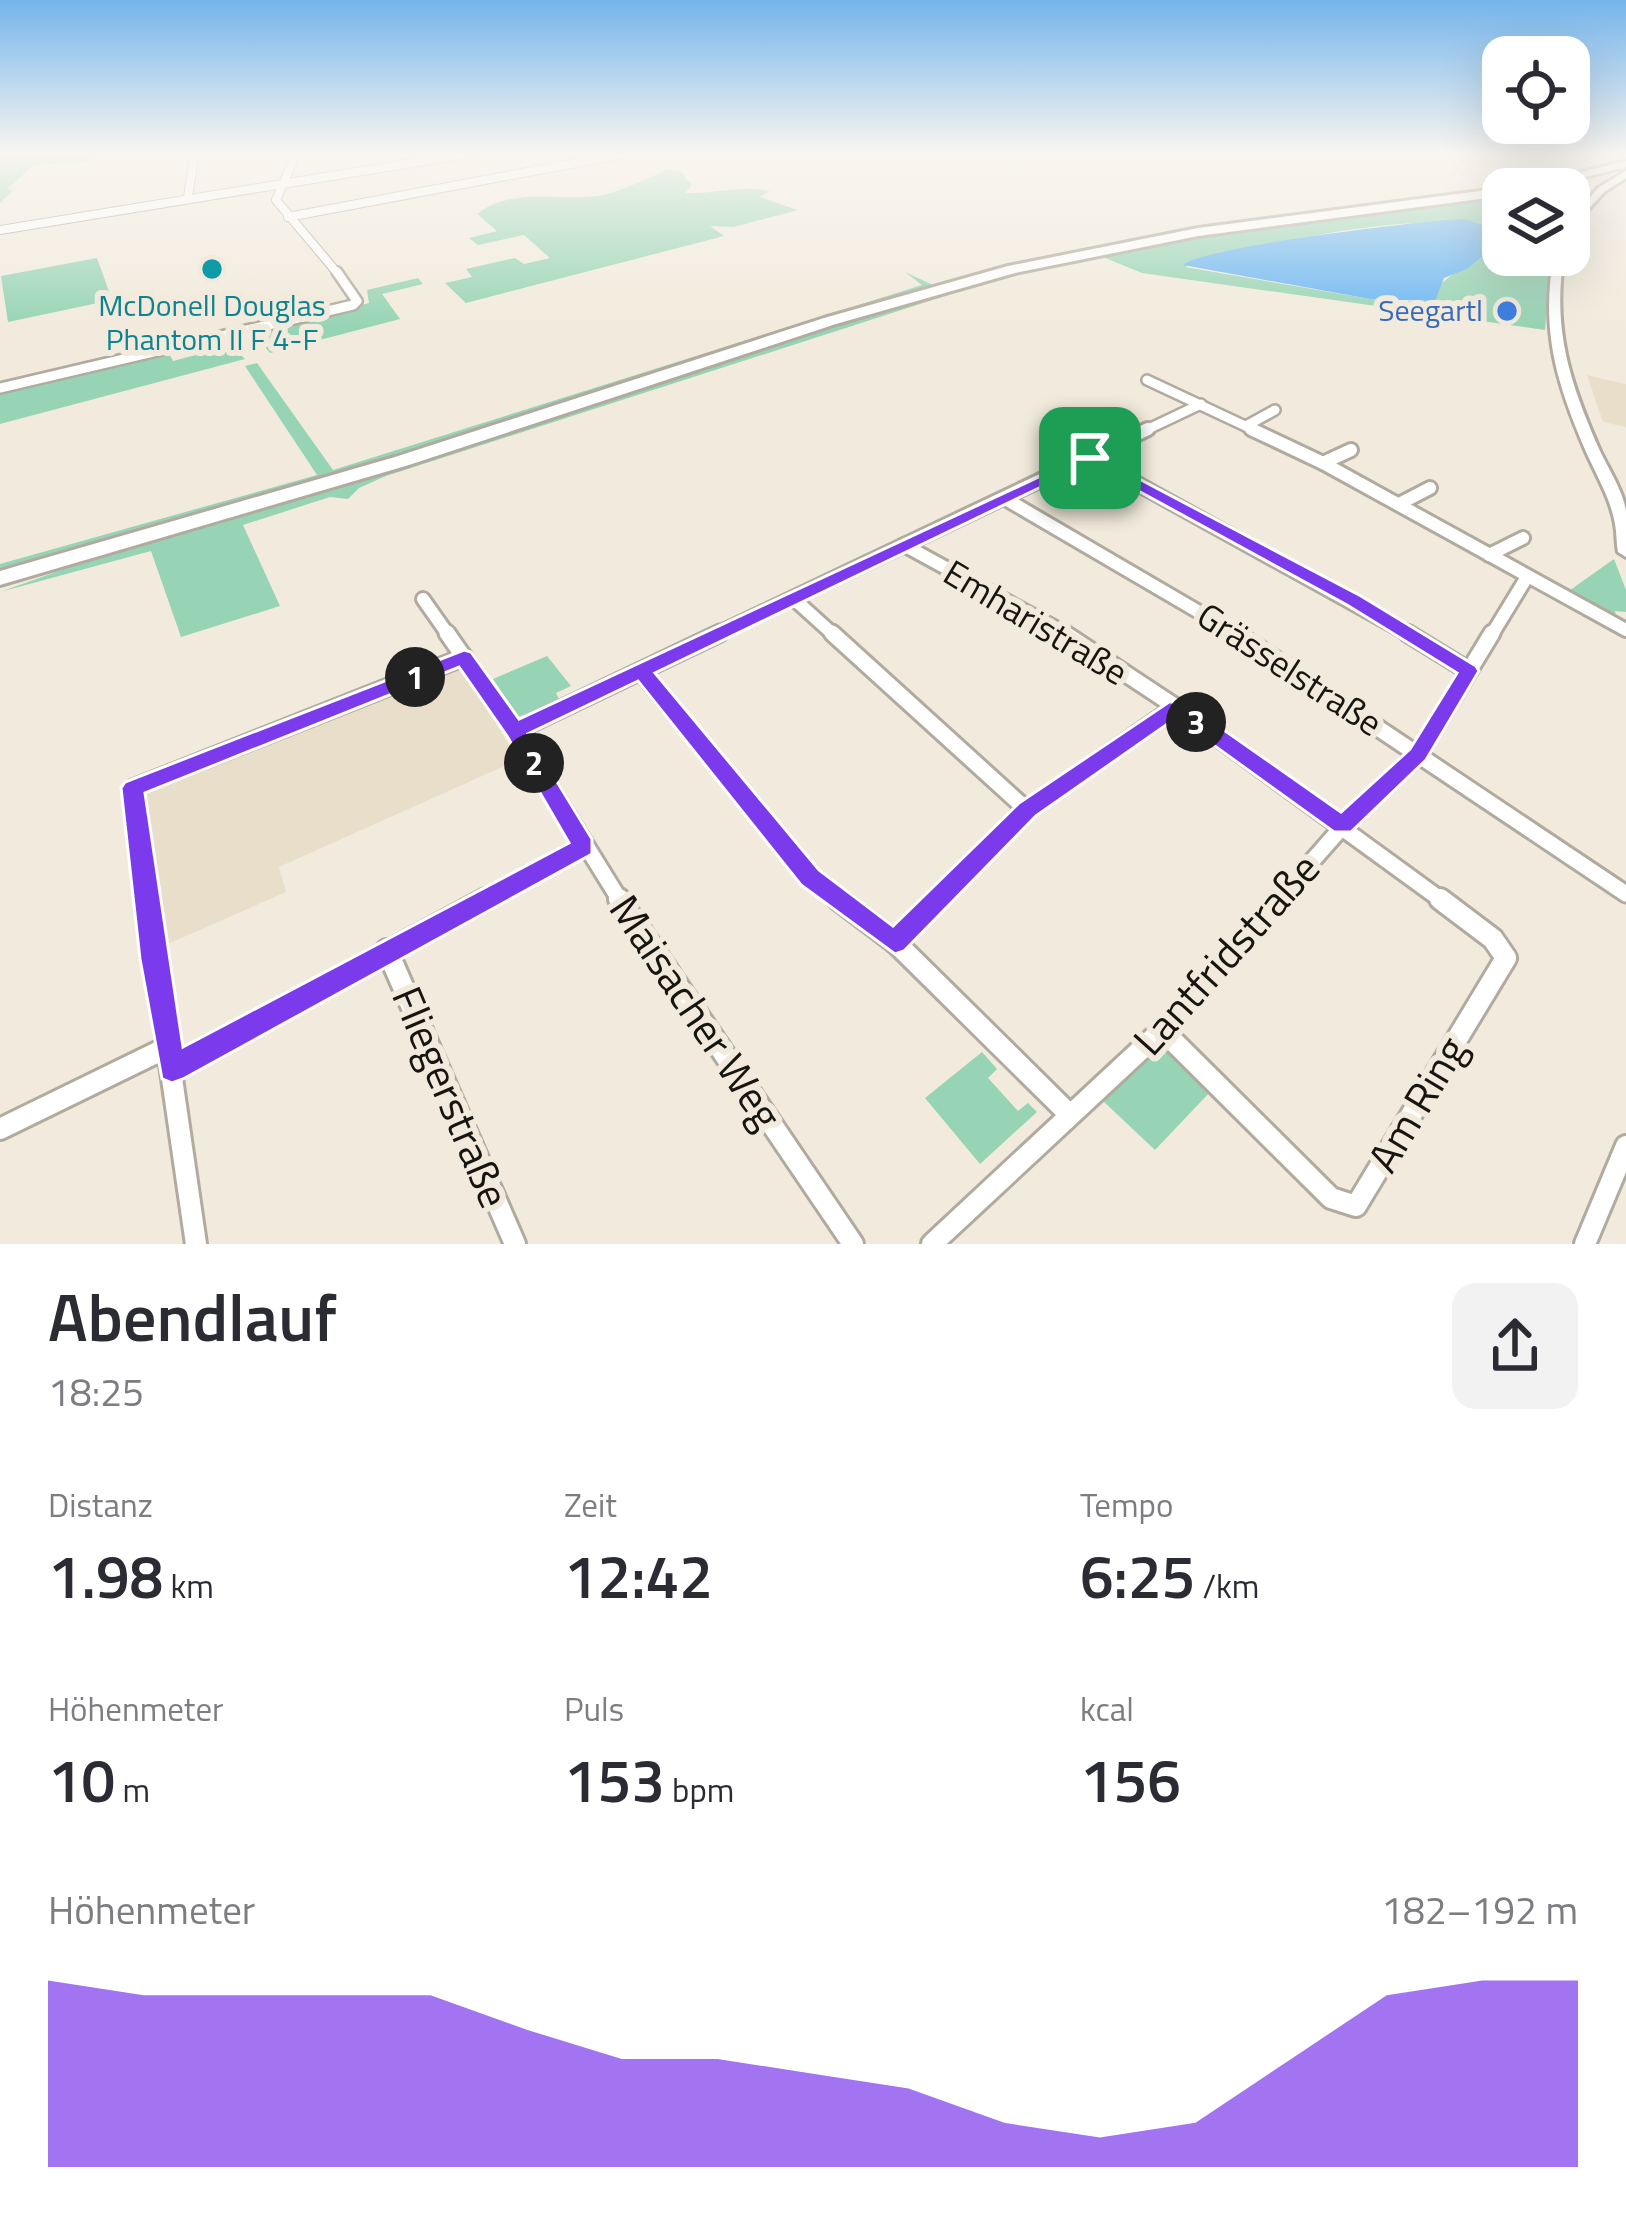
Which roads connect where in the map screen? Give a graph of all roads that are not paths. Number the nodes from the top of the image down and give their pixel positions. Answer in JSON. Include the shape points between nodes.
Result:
{"nodes":[{"id":1,"x":114,"y":210,"type":"edge"},
{"id":2,"x":283,"y":210,"type":"edge"},
{"id":3,"x":325,"y":210,"type":"edge"},
{"id":4,"x":1365,"y":210,"type":"edge"},
{"id":5,"x":288,"y":217,"type":"junction"},
{"id":6,"x":0,"y":230,"type":"edge"},
{"id":7,"x":1557,"y":276,"type":"edge"},
{"id":8,"x":1147,"y":380,"type":"dead end"},
{"id":9,"x":0,"y":388,"type":"edge"},
{"id":10,"x":1201,"y":404,"type":"junction"},
{"id":11,"x":1275,"y":410,"type":"dead end"},
{"id":12,"x":1246,"y":425,"type":"junction"},
{"id":13,"x":1351,"y":450,"type":"dead end"},
{"id":14,"x":1090,"y":458,"type":"junction"},
{"id":15,"x":1323,"y":463,"type":"junction"},
{"id":16,"x":1430,"y":488,"type":"dead end"},
{"id":17,"x":1004,"y":498,"type":"junction"},
{"id":18,"x":1399,"y":504,"type":"junction"},
{"id":19,"x":1522,"y":538,"type":"dead end"},
{"id":20,"x":904,"y":545,"type":"junction"},
{"id":21,"x":1626,"y":552,"type":"edge"},
{"id":22,"x":1490,"y":555,"type":"junction"},
{"id":23,"x":1527,"y":577,"type":"junction"},
{"id":24,"x":0,"y":578,"type":"edge"},
{"id":25,"x":423,"y":599,"type":"dead end"},
{"id":26,"x":794,"y":599,"type":"junction"},
{"id":27,"x":1626,"y":630,"type":"edge"},
{"id":28,"x":464,"y":657,"type":"junction"},
{"id":29,"x":641,"y":670,"type":"junction"},
{"id":30,"x":1469,"y":671,"type":"junction"},
{"id":31,"x":1176,"y":707,"type":"junction"},
{"id":32,"x":515,"y":730,"type":"junction"},
{"id":33,"x":1418,"y":754,"type":"junction"},
{"id":34,"x":1027,"y":810,"type":"junction"},
{"id":35,"x":1342,"y":826,"type":"junction"},
{"id":36,"x":584,"y":847,"type":"junction"},
{"id":37,"x":1626,"y":894,"type":"edge"},
{"id":38,"x":895,"y":942,"type":"junction"},
{"id":39,"x":387,"y":950,"type":"junction"},
{"id":40,"x":1162,"y":1030,"type":"junction"},
{"id":41,"x":170,"y":1058,"type":"junction"},
{"id":42,"x":1069,"y":1114,"type":"junction"},
{"id":43,"x":0,"y":1129,"type":"edge"},
{"id":44,"x":1626,"y":1146,"type":"edge"},
{"id":45,"x":196,"y":1244,"type":"edge"},
{"id":46,"x":515,"y":1244,"type":"edge"},
{"id":47,"x":853,"y":1244,"type":"edge"},
{"id":48,"x":932,"y":1244,"type":"edge"},
{"id":49,"x":1585,"y":1244,"type":"edge"}],
"edges":[{"from":1,"to":6,"type":"street"},
{"from":2,"to":5,"type":"street"},
{"from":3,"to":5,"type":"street"},
{"from":4,"to":24,"type":"highway","via":[[1013,269]]},
{"from":5,"to":9,"type":"street","via":[[353,291],[353,305]]},
{"from":7,"to":21,"type":"street","via":[[1561,375],[1623,519]]},
{"from":8,"to":10,"type":"street"},
{"from":10,"to":12,"type":"street"},
{"from":10,"to":14,"type":"street"},
{"from":11,"to":12,"type":"street"},
{"from":12,"to":15,"type":"street"},
{"from":13,"to":15,"type":"street"},
{"from":14,"to":17,"type":"street"},
{"from":14,"to":30,"type":"street"},
{"from":15,"to":18,"type":"street"},
{"from":16,"to":18,"type":"street"},
{"from":17,"to":20,"type":"street"},
{"from":17,"to":33,"type":"street","name":"Grässelstraße","via":[[1208,615]]},
{"from":18,"to":22,"type":"street"},
{"from":19,"to":22,"type":"street"},
{"from":20,"to":26,"type":"street"},
{"from":20,"to":31,"type":"street","name":"Emharistraße","via":[[1069,636]]},
{"from":22,"to":23,"type":"street"},
{"from":23,"to":27,"type":"street"},
{"from":23,"to":30,"type":"street","name":"Lantfridstraße"},
{"from":25,"to":28,"type":"street","name":"Maisacher Weg"},
{"from":26,"to":29,"type":"street"},
{"from":26,"to":34,"type":"street"},
{"from":28,"to":32,"type":"street","name":"Maisacher Weg"},
{"from":28,"to":41,"type":"street","via":[[133,788]]},
{"from":29,"to":32,"type":"street"},
{"from":29,"to":38,"type":"street","via":[[810,877]]},
{"from":30,"to":33,"type":"street","name":"Lantfridstraße"},
{"from":31,"to":34,"type":"street"},
{"from":31,"to":35,"type":"street","name":"Emharistraße"},
{"from":32,"to":36,"type":"street","name":"Maisacher Weg"},
{"from":33,"to":35,"type":"street","name":"Lantfridstraße"},
{"from":33,"to":37,"type":"street","name":"Grässelstraße"},
{"from":34,"to":38,"type":"street"},
{"from":35,"to":40,"type":"street","name":"Lantfridstraße"},
{"from":35,"to":40,"type":"street","name":"Am Ring","via":[[1493,939],[1506,958],[1356,1206],[1331,1198]]},
{"from":36,"to":39,"type":"street"},
{"from":36,"to":47,"type":"street","name":"Maisacher Weg"},
{"from":38,"to":42,"type":"street"},
{"from":39,"to":41,"type":"street"},
{"from":39,"to":46,"type":"street","name":"Fliegerstraße"},
{"from":40,"to":42,"type":"street","name":"Lantfridstraße"},
{"from":41,"to":43,"type":"street"},
{"from":41,"to":45,"type":"street"},
{"from":42,"to":48,"type":"street","name":"Lantfridstraße"},
{"from":44,"to":49,"type":"street"}]}
